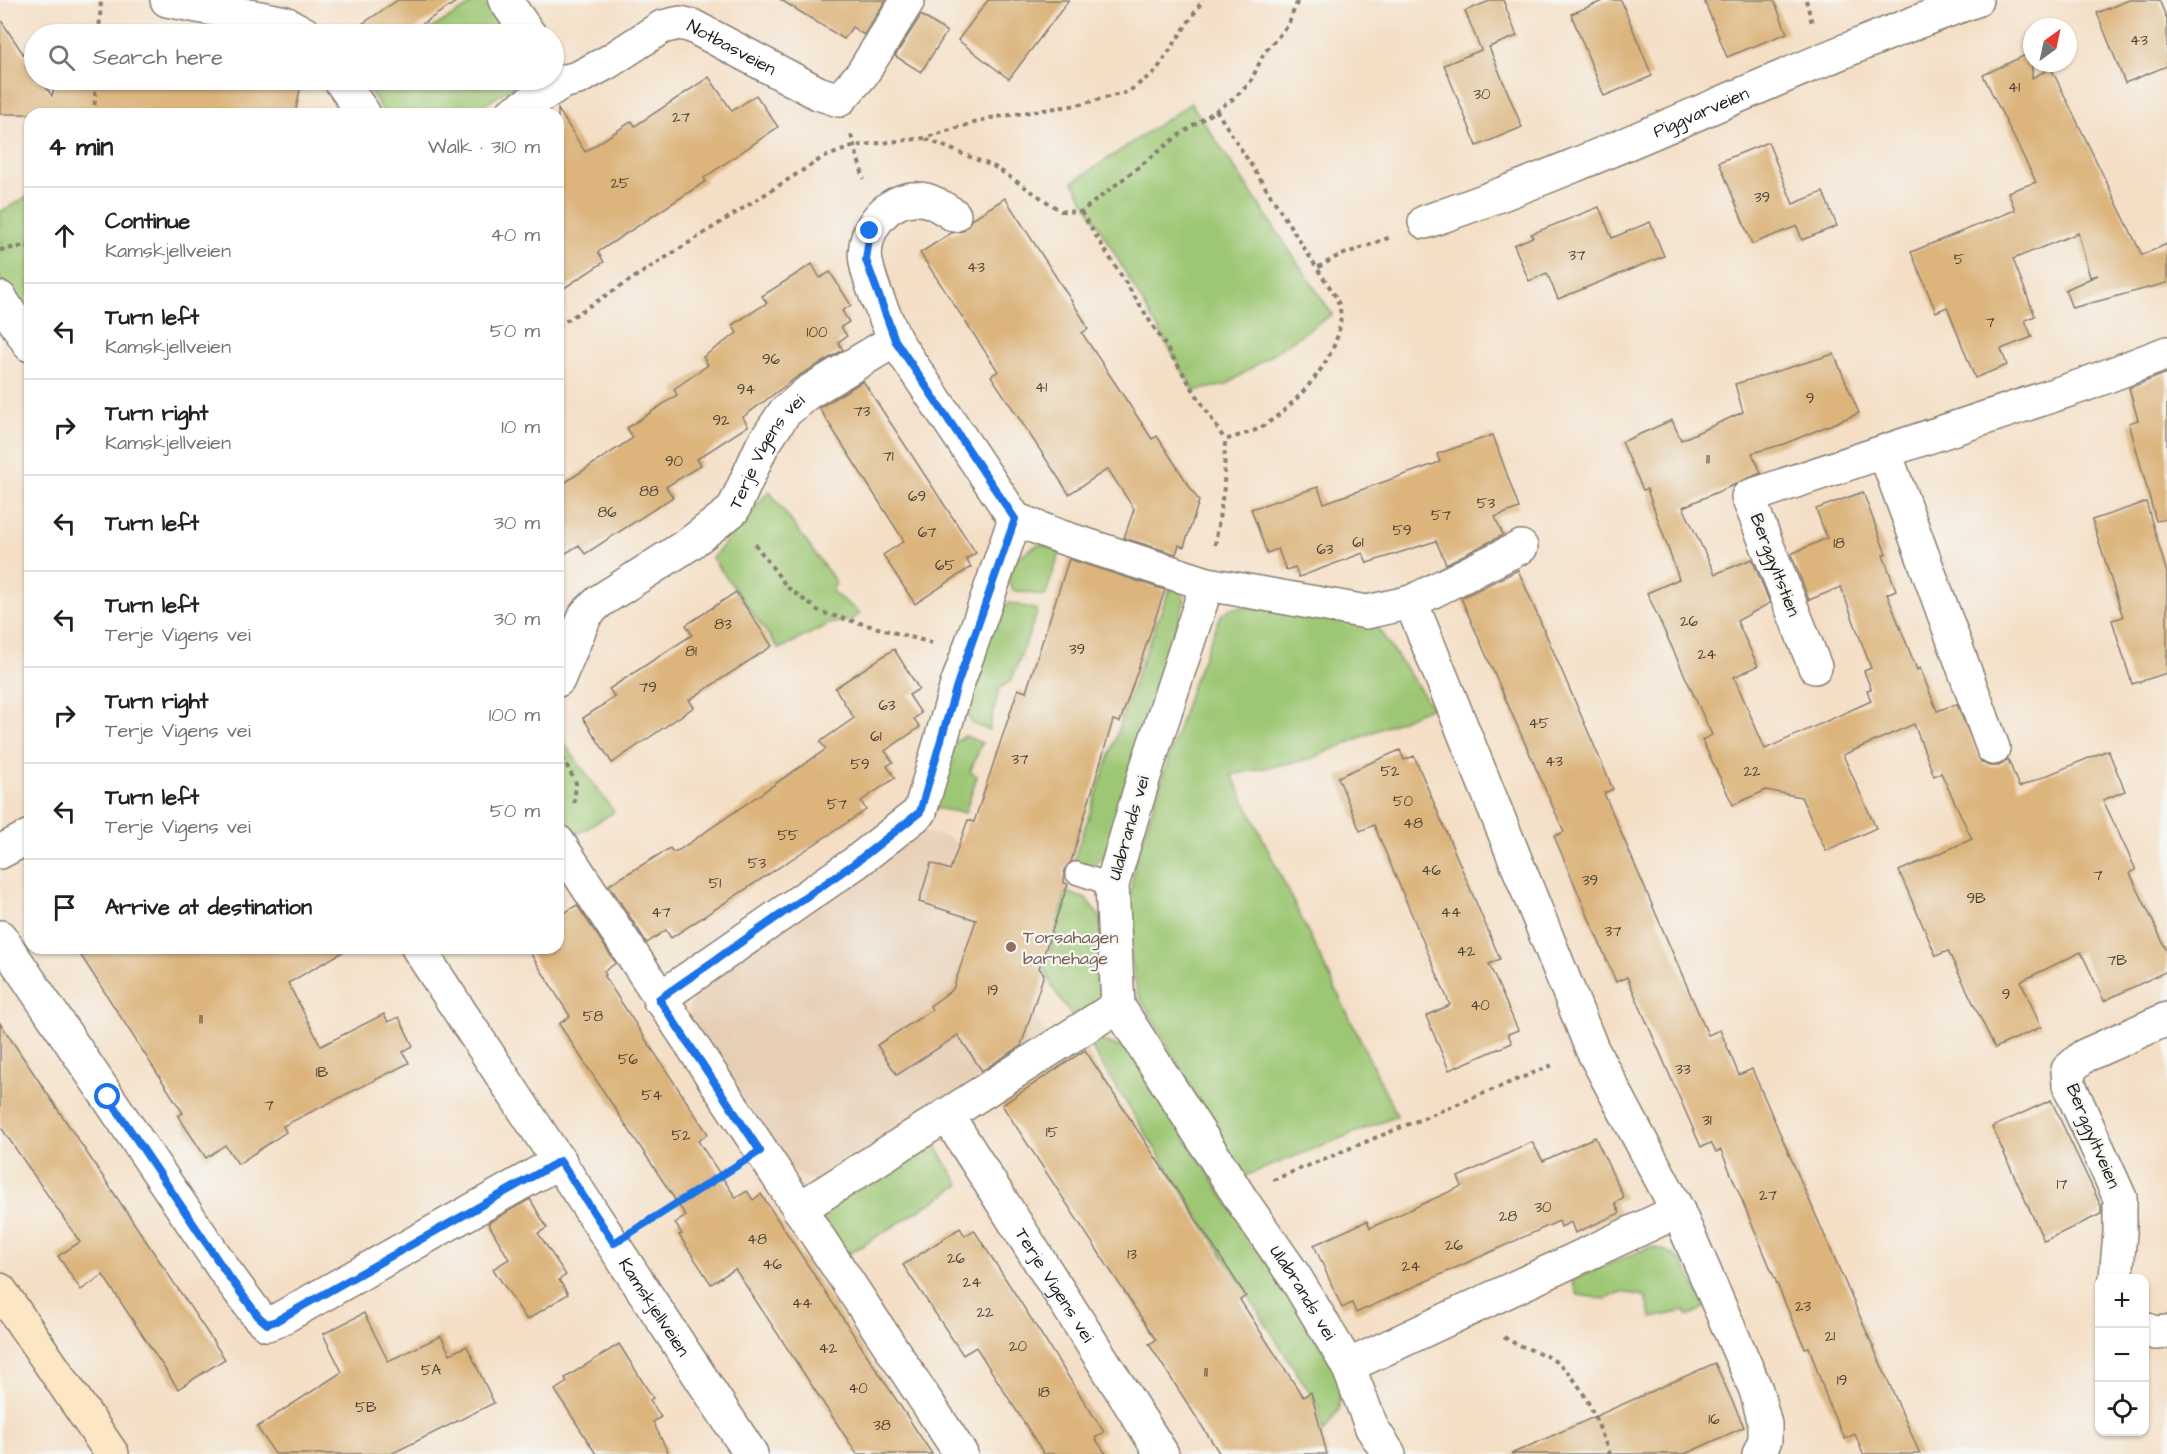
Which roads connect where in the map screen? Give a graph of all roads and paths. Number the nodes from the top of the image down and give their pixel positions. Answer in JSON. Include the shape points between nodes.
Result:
{"nodes":[{"id":1,"x":101,"y":0,"type":"edge"},
{"id":2,"x":167,"y":0,"type":"edge"},
{"id":3,"x":505,"y":0,"type":"edge"},
{"id":4,"x":908,"y":0,"type":"edge"},
{"id":5,"x":1203,"y":0,"type":"edge"},
{"id":6,"x":1298,"y":0,"type":"edge"},
{"id":7,"x":1976,"y":0,"type":"edge"},
{"id":8,"x":100,"y":24,"type":"edge"},
{"id":9,"x":287,"y":24,"type":"edge"},
{"id":10,"x":522,"y":24,"type":"edge"},
{"id":11,"x":564,"y":77,"type":"edge"},
{"id":12,"x":95,"y":90,"type":"edge"},
{"id":13,"x":347,"y":90,"type":"edge"},
{"id":14,"x":541,"y":90,"type":"edge"},
{"id":15,"x":94,"y":108,"type":"edge"},
{"id":16,"x":360,"y":108,"type":"edge"},
{"id":17,"x":519,"y":108,"type":"edge"},
{"id":18,"x":1216,"y":110,"type":"junction"},
{"id":19,"x":924,"y":138,"type":"junction"},
{"id":20,"x":1081,"y":212,"type":"junction"},
{"id":21,"x":954,"y":215,"type":"dead end"},
{"id":22,"x":1425,"y":222,"type":"joint"},
{"id":23,"x":24,"y":246,"type":"edge"},
{"id":24,"x":0,"y":250,"type":"edge"},
{"id":25,"x":1317,"y":268,"type":"junction"},
{"id":26,"x":0,"y":298,"type":"edge"},
{"id":27,"x":564,"y":322,"type":"edge"},
{"id":28,"x":24,"y":336,"type":"edge"},
{"id":29,"x":895,"y":340,"type":"junction"},
{"id":30,"x":2167,"y":353,"type":"edge"},
{"id":31,"x":1225,"y":440,"type":"junction"},
{"id":32,"x":1885,"y":453,"type":"junction"},
{"id":33,"x":733,"y":510,"type":"junction"},
{"id":34,"x":1015,"y":519,"type":"junction"},
{"id":35,"x":1521,"y":547,"type":"dead end"},
{"id":36,"x":1207,"y":584,"type":"junction"},
{"id":37,"x":1411,"y":602,"type":"junction"},
{"id":38,"x":967,"y":654,"type":"junction"},
{"id":39,"x":564,"y":665,"type":"edge"},
{"id":40,"x":1815,"y":667,"type":"dead end"},
{"id":41,"x":1993,"y":747,"type":"dead end"},
{"id":42,"x":564,"y":760,"type":"edge"},
{"id":43,"x":574,"y":810,"type":"dead end"},
{"id":44,"x":24,"y":839,"type":"edge"},
{"id":45,"x":564,"y":851,"type":"edge"},
{"id":46,"x":0,"y":852,"type":"edge"},
{"id":47,"x":1076,"y":873,"type":"dead end"},
{"id":48,"x":1112,"y":885,"type":"junction"},
{"id":49,"x":0,"y":937,"type":"edge"},
{"id":50,"x":422,"y":954,"type":"edge"},
{"id":51,"x":659,"y":999,"type":"junction"},
{"id":52,"x":1118,"y":1006,"type":"junction"},
{"id":53,"x":2167,"y":1019,"type":"edge"},
{"id":54,"x":1592,"y":1049,"type":"junction"},
{"id":55,"x":947,"y":1115,"type":"junction"},
{"id":56,"x":760,"y":1151,"type":"junction"},
{"id":57,"x":560,"y":1161,"type":"junction"},
{"id":58,"x":1241,"y":1199,"type":"junction"},
{"id":59,"x":799,"y":1209,"type":"junction"},
{"id":60,"x":1678,"y":1211,"type":"junction"},
{"id":61,"x":614,"y":1243,"type":"junction"},
{"id":62,"x":2116,"y":1274,"type":"edge"},
{"id":63,"x":0,"y":1290,"type":"edge"},
{"id":64,"x":1479,"y":1306,"type":"junction"},
{"id":65,"x":2149,"y":1331,"type":"edge"},
{"id":66,"x":2167,"y":1332,"type":"edge"},
{"id":67,"x":1348,"y":1366,"type":"junction"},
{"id":68,"x":1372,"y":1441,"type":"edge"},
{"id":69,"x":112,"y":1454,"type":"edge"},
{"id":70,"x":751,"y":1454,"type":"edge"},
{"id":71,"x":961,"y":1454,"type":"edge"},
{"id":72,"x":1162,"y":1454,"type":"edge"},
{"id":73,"x":1610,"y":1454,"type":"edge"},
{"id":74,"x":1759,"y":1454,"type":"edge"}],
"edges":[{"from":1,"to":8,"type":"path"},
{"from":2,"to":9,"type":"street"},
{"from":3,"to":10,"type":"street"},
{"from":4,"to":11,"type":"street","name":"Notbasveien","via":[[862,74],[839,100],[680,23],[662,27],[578,78]]},
{"from":5,"to":19,"type":"path","via":[[1155,71],[1128,92],[1077,105],[990,118]]},
{"from":6,"to":18,"type":"path","via":[[1288,26],[1264,53],[1250,83]]},
{"from":7,"to":22,"type":"street","name":"Piggvarveien","via":[[1552,175]]},
{"from":12,"to":15,"type":"path"},
{"from":13,"to":16,"type":"street"},
{"from":14,"to":17,"type":"street","name":"Notbasveien"},
{"from":18,"to":20,"type":"path"},
{"from":18,"to":25,"type":"path"},
{"from":19,"to":20,"type":"path","via":[[995,167],[1061,211]]},
{"from":19,"to":27,"type":"path","via":[[854,146],[822,158]]},
{"from":20,"to":31,"type":"path"},
{"from":21,"to":29,"type":"street","via":[[927,200],[909,200],[894,205],[876,220],[870,231],[866,260]]},
{"from":22,"to":25,"type":"path"},
{"from":23,"to":24,"type":"path"},
{"from":25,"to":31,"type":"path","via":[[1340,308],[1334,341],[1319,375],[1260,428]]},
{"from":26,"to":28,"type":"street"},
{"from":29,"to":33,"type":"street","name":"Terje Vigens vei","via":[[807,393],[784,413],[762,446]]},
{"from":29,"to":34,"type":"street"},
{"from":30,"to":32,"type":"street","name":"Berggyltstien"},
{"from":31,"to":36,"type":"path","via":[[1224,487]]},
{"from":32,"to":40,"type":"street","name":"Berggyltstien","via":[[1748,497]]},
{"from":32,"to":41,"type":"street"},
{"from":33,"to":38,"type":"path","via":[[787,587],[805,603],[820,612]]},
{"from":33,"to":39,"type":"street","name":"Terje Vigens vei","via":[[593,607],[578,630]]},
{"from":34,"to":36,"type":"street"},
{"from":34,"to":38,"type":"street"},
{"from":35,"to":37,"type":"street"},
{"from":36,"to":37,"type":"street","via":[[1367,612]]},
{"from":36,"to":48,"type":"street","name":"Ulabrands vei","via":[[1144,773]]},
{"from":37,"to":54,"type":"street"},
{"from":38,"to":51,"type":"street","via":[[920,812],[855,863]]},
{"from":42,"to":43,"type":"path","via":[[576,783]]},
{"from":44,"to":46,"type":"street"},
{"from":45,"to":51,"type":"street"},
{"from":47,"to":48,"type":"lane"},
{"from":48,"to":52,"type":"street","name":"Ulabrands vei"},
{"from":49,"to":57,"type":"street","via":[[227,1274],[267,1324]]},
{"from":50,"to":57,"type":"street","name":"Kamskjellveien"},
{"from":51,"to":56,"type":"street"},
{"from":52,"to":55,"type":"street"},
{"from":52,"to":58,"type":"street","name":"Ulabrands vei"},
{"from":53,"to":62,"type":"street","name":"Berggyltveien","via":[[2084,1056],[2068,1070],[2069,1085],[2120,1198]]},
{"from":54,"to":58,"type":"path","via":[[1262,1184]]},
{"from":54,"to":60,"type":"street"},
{"from":55,"to":59,"type":"street"},
{"from":55,"to":72,"type":"street","name":"Terje Vigens vei"},
{"from":56,"to":59,"type":"street"},
{"from":56,"to":61,"type":"path"},
{"from":57,"to":61,"type":"street","name":"Kamskjellveien"},
{"from":58,"to":67,"type":"street","name":"Ulabrands vei","via":[[1295,1277]]},
{"from":59,"to":71,"type":"street"},
{"from":60,"to":64,"type":"street"},
{"from":60,"to":74,"type":"street","via":[[1764,1409],[1765,1440]]},
{"from":61,"to":70,"type":"street","name":"Kamskjellveien"},
{"from":63,"to":69,"type":"street"},
{"from":64,"to":67,"type":"street"},
{"from":64,"to":73,"type":"path","via":[[1499,1334],[1523,1349],[1542,1353],[1567,1370],[1582,1392]]},
{"from":65,"to":66,"type":"street"},
{"from":67,"to":68,"type":"street","name":"Ulabrands vei"}]}
